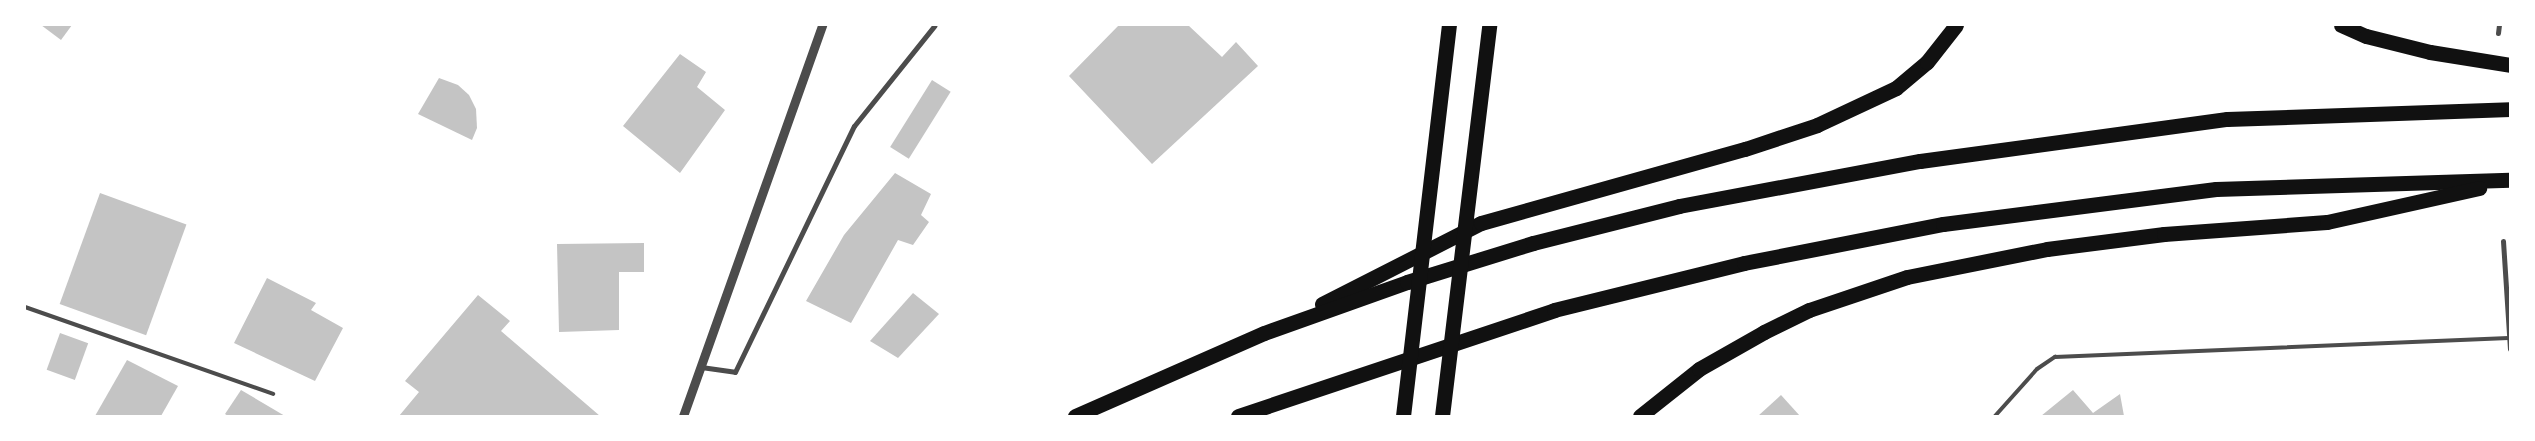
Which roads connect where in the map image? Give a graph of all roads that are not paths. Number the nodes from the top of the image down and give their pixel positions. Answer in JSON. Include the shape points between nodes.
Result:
{"nodes":[{"id":1,"x":822,"y":25,"type":"edge"},
{"id":2,"x":935,"y":25,"type":"edge"},
{"id":3,"x":1449,"y":25,"type":"edge"},
{"id":4,"x":1489,"y":25,"type":"edge"},
{"id":5,"x":1956,"y":25,"type":"edge"},
{"id":6,"x":2341,"y":25,"type":"edge"},
{"id":7,"x":2499,"y":25,"type":"edge"},
{"id":8,"x":2498,"y":33,"type":"dead end"},
{"id":9,"x":2510,"y":65,"type":"edge"},
{"id":10,"x":2510,"y":109,"type":"edge"},
{"id":11,"x":2510,"y":180,"type":"edge"},
{"id":12,"x":2503,"y":240,"type":"dead end"},
{"id":13,"x":25,"y":307,"type":"edge"},
{"id":14,"x":1264,"y":333,"type":"junction"},
{"id":15,"x":2509,"y":338,"type":"edge"},
{"id":16,"x":2510,"y":349,"type":"edge"},
{"id":17,"x":701,"y":367,"type":"junction"},
{"id":18,"x":273,"y":394,"type":"dead end"},
{"id":19,"x":683,"y":416,"type":"edge"},
{"id":20,"x":1075,"y":416,"type":"edge"},
{"id":21,"x":1238,"y":416,"type":"edge"},
{"id":22,"x":1404,"y":416,"type":"edge"},
{"id":23,"x":1442,"y":416,"type":"edge"},
{"id":24,"x":1640,"y":416,"type":"edge"},
{"id":25,"x":1995,"y":416,"type":"edge"}],
"edges":[{"from":1,"to":17,"type":"street"},
{"from":2,"to":17,"type":"street","via":[[854,126],[735,372]]},
{"from":3,"to":22,"type":"highway"},
{"from":4,"to":23,"type":"highway"},
{"from":5,"to":14,"type":"highway","via":[[1927,62],[1896,88],[1817,125],[1746,149],[1481,223]]},
{"from":6,"to":9,"type":"highway","via":[[2366,36],[2430,52]]},
{"from":7,"to":8,"type":"street"},
{"from":10,"to":14,"type":"highway","via":[[2227,120],[1920,161],[1680,206],[1533,243],[1407,282]]},
{"from":11,"to":21,"type":"highway","via":[[2216,189],[1943,224],[1744,263],[1554,310]]},
{"from":11,"to":24,"type":"highway","via":[[2328,222],[2106,241],[1976,261],[1907,277],[1809,310],[1764,332],[1699,369]]},
{"from":12,"to":15,"type":"street"},
{"from":13,"to":18,"type":"lane"},
{"from":14,"to":20,"type":"highway"},
{"from":15,"to":16,"type":"street"},
{"from":15,"to":25,"type":"lane","via":[[2056,357],[2037,369]]},
{"from":17,"to":19,"type":"street"}]}
